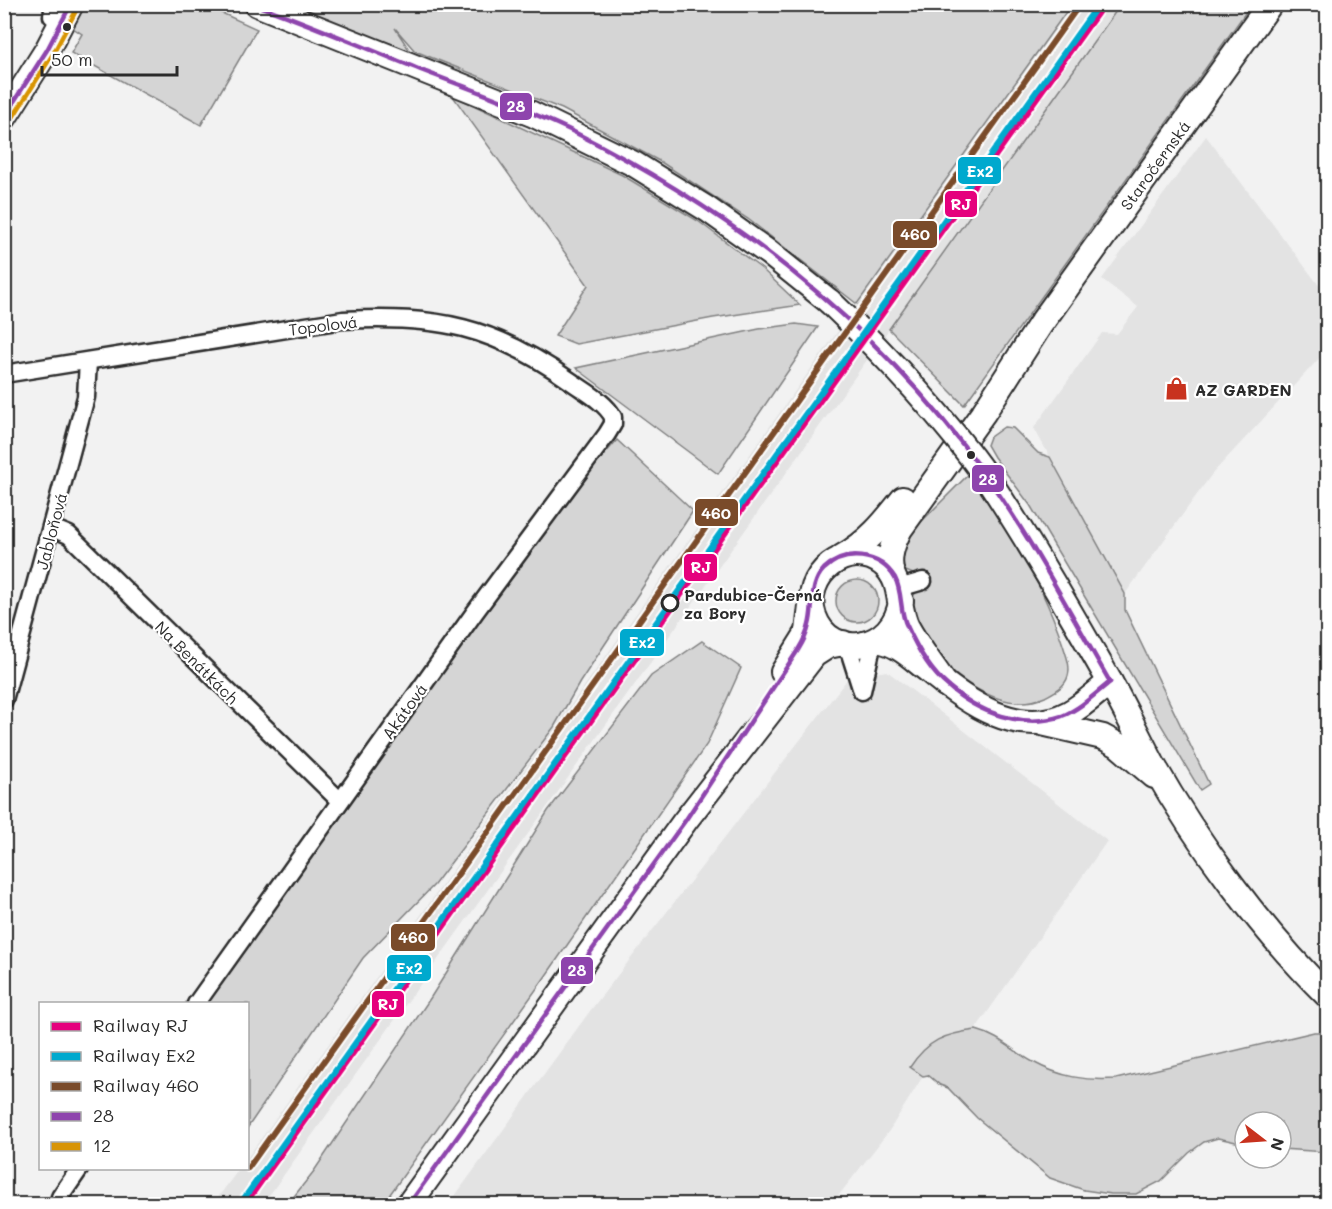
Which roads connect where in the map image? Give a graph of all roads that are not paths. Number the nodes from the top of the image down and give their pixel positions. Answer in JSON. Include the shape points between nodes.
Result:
{"nodes":[{"id":1,"x":1270,"y":4,"type":"edge"},
{"id":2,"x":258,"y":6,"type":"edge"},
{"id":3,"x":58,"y":7,"type":"edge"},
{"id":4,"x":6,"y":116,"type":"edge"},
{"id":5,"x":1040,"y":325,"type":"junction"},
{"id":6,"x":88,"y":361,"type":"junction"},
{"id":7,"x":4,"y":374,"type":"edge"},
{"id":8,"x":613,"y":421,"type":"joint"},
{"id":9,"x":52,"y":528,"type":"junction"},
{"id":10,"x":836,"y":560,"type":"junction"},
{"id":11,"x":923,"y":581,"type":"dead end"},
{"id":12,"x":897,"y":588,"type":"junction"},
{"id":13,"x":811,"y":601,"type":"junction"},
{"id":14,"x":875,"y":641,"type":"junction"},
{"id":15,"x":845,"y":644,"type":"junction"},
{"id":16,"x":1110,"y":682,"type":"junction"},
{"id":17,"x":945,"y":684,"type":"junction"},
{"id":18,"x":4,"y":700,"type":"edge"},
{"id":19,"x":1031,"y":721,"type":"junction"},
{"id":20,"x":1166,"y":786,"type":"junction"},
{"id":21,"x":340,"y":801,"type":"junction"},
{"id":22,"x":685,"y":821,"type":"junction"},
{"id":23,"x":1328,"y":996,"type":"edge"},
{"id":24,"x":197,"y":1002,"type":"edge"},
{"id":25,"x":79,"y":1170,"type":"edge"},
{"id":26,"x":60,"y":1197,"type":"dead end"},
{"id":27,"x":409,"y":1204,"type":"edge"}],
"edges":[{"from":1,"to":5,"type":"main road","name":"Staročernská"},
{"from":2,"to":16,"type":"main road","bridge":true,"via":[[532,114],[634,164],[760,246],[830,302],[883,352],[964,447],[1014,519]]},
{"from":3,"to":4,"type":"main road"},
{"from":5,"to":10,"type":"main road","name":"Staročernská","via":[[883,526]]},
{"from":5,"to":12,"type":"main road","name":"Staročernská","via":[[984,412],[900,528],[890,558]]},
{"from":6,"to":7,"type":"street","name":"Topolová"},
{"from":6,"to":8,"type":"street","name":"Topolová","via":[[343,320],[422,320],[472,330],[537,358],[602,404]]},
{"from":6,"to":9,"type":"street","name":"Jabloňová","via":[[86,397]]},
{"from":8,"to":21,"type":"street","name":"Akátová","via":[[608,434]]},
{"from":9,"to":18,"type":"street","name":"Jabloňová"},
{"from":9,"to":21,"type":"street","name":"Na Benátkách","via":[[69,535]]},
{"from":10,"to":12,"type":"main road","via":[[866,556],[879,562]]},
{"from":10,"to":13,"type":"main road","via":[[818,577]]},
{"from":11,"to":12,"type":"street"},
{"from":12,"to":14,"type":"main road","via":[[895,622]]},
{"from":12,"to":17,"type":"main road","via":[[906,625]]},
{"from":13,"to":15,"type":"main road","via":[[819,626]]},
{"from":13,"to":22,"type":"main road","via":[[811,621],[803,642]]},
{"from":14,"to":15,"type":"main road"},
{"from":14,"to":15,"type":"street","via":[[862,691]]},
{"from":14,"to":17,"type":"main road","via":[[903,650]]},
{"from":15,"to":22,"type":"main road","via":[[828,646],[814,655]]},
{"from":16,"to":19,"type":"main road","via":[[1070,712]]},
{"from":16,"to":20,"type":"main road"},
{"from":17,"to":19,"type":"main road","via":[[993,713]]},
{"from":19,"to":20,"type":"main road","via":[[1111,741]]},
{"from":20,"to":23,"type":"main road","via":[[1266,928]]},
{"from":21,"to":24,"type":"street","name":"Akátová"},
{"from":22,"to":27,"type":"main road"},
{"from":25,"to":26,"type":"street"}]}
